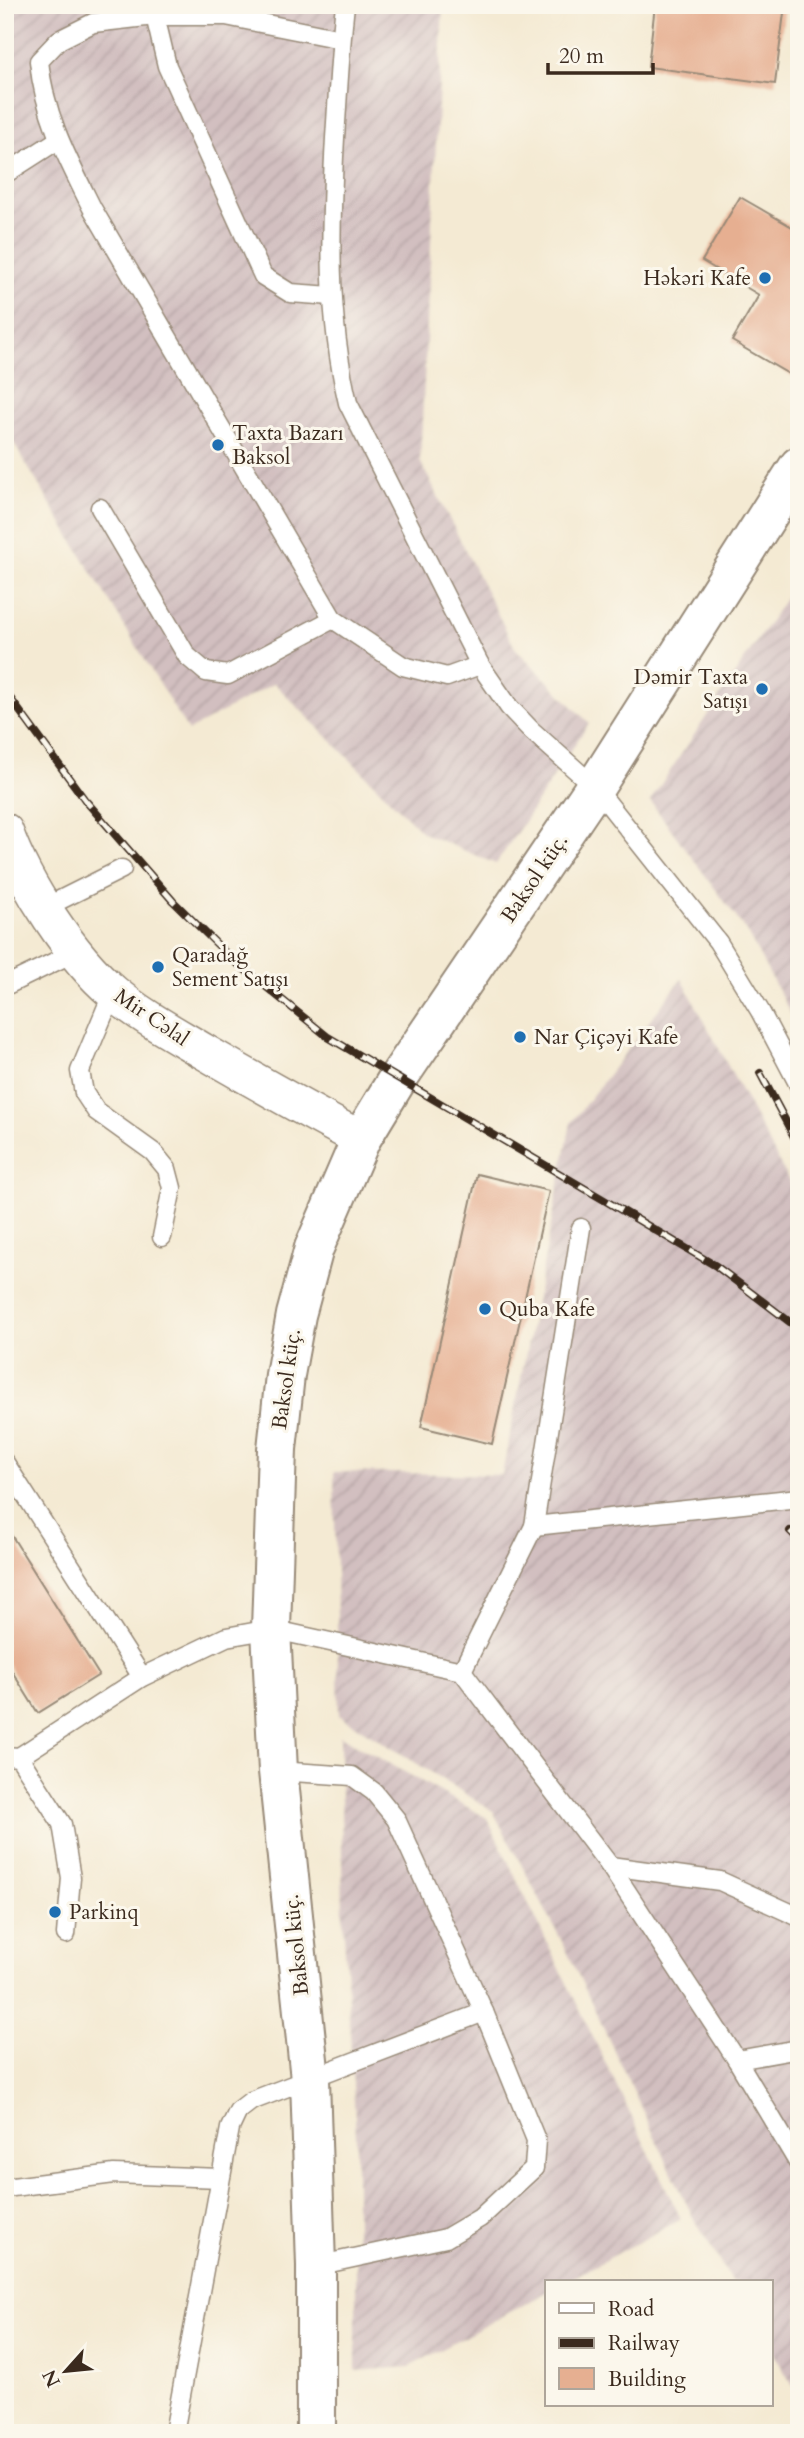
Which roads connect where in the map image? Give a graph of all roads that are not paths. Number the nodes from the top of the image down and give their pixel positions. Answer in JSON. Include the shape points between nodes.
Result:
{"nodes":[{"id":1,"x":345,"y":5,"type":"edge"},
{"id":2,"x":155,"y":16,"type":"junction"},
{"id":3,"x":341,"y":39,"type":"junction"},
{"id":4,"x":58,"y":140,"type":"junction"},
{"id":5,"x":5,"y":174,"type":"edge"},
{"id":6,"x":332,"y":296,"type":"junction"},
{"id":7,"x":799,"y":466,"type":"edge"},
{"id":8,"x":100,"y":508,"type":"dead end"},
{"id":9,"x":333,"y":619,"type":"junction"},
{"id":10,"x":480,"y":665,"type":"junction"},
{"id":11,"x":595,"y":787,"type":"junction"},
{"id":12,"x":8,"y":847,"type":"edge"},
{"id":13,"x":122,"y":869,"type":"dead end"},
{"id":14,"x":44,"y":908,"type":"junction"},
{"id":15,"x":75,"y":952,"type":"junction"},
{"id":16,"x":5,"y":986,"type":"edge"},
{"id":17,"x":113,"y":992,"type":"junction"},
{"id":18,"x":799,"y":1085,"type":"edge"},
{"id":19,"x":361,"y":1139,"type":"junction"},
{"id":20,"x":581,"y":1228,"type":"dead end"},
{"id":21,"x":162,"y":1237,"type":"dead end"},
{"id":22,"x":5,"y":1463,"type":"edge"},
{"id":23,"x":799,"y":1498,"type":"edge"},
{"id":24,"x":534,"y":1526,"type":"junction"},
{"id":25,"x":271,"y":1629,"type":"junction"},
{"id":26,"x":462,"y":1671,"type":"junction"},
{"id":27,"x":142,"y":1677,"type":"junction"},
{"id":28,"x":12,"y":1756,"type":"edge"},
{"id":29,"x":278,"y":1771,"type":"junction"},
{"id":30,"x":610,"y":1866,"type":"junction"},
{"id":31,"x":799,"y":1917,"type":"edge"},
{"id":32,"x":66,"y":1934,"type":"dead end"},
{"id":33,"x":484,"y":2012,"type":"junction"},
{"id":34,"x":799,"y":2049,"type":"edge"},
{"id":35,"x":737,"y":2060,"type":"junction"},
{"id":36,"x":310,"y":2079,"type":"junction"},
{"id":37,"x":799,"y":2164,"type":"edge"},
{"id":38,"x":220,"y":2178,"type":"junction"},
{"id":39,"x":5,"y":2188,"type":"edge"},
{"id":40,"x":316,"y":2266,"type":"junction"},
{"id":41,"x":174,"y":2433,"type":"edge"},
{"id":42,"x":316,"y":2433,"type":"edge"}],
"edges":[{"from":1,"to":3,"type":"lane"},
{"from":2,"to":3,"type":"lane","via":[[226,16]]},
{"from":2,"to":4,"type":"lane","via":[[93,23],[58,40],[39,61],[41,88]]},
{"from":2,"to":6,"type":"lane","via":[[167,66],[262,276],[290,293]]},
{"from":3,"to":6,"type":"lane","via":[[330,222]]},
{"from":4,"to":5,"type":"lane"},
{"from":4,"to":9,"type":"lane","via":[[92,208]]},
{"from":6,"to":10,"type":"lane","via":[[338,360],[348,403]]},
{"from":7,"to":11,"type":"main road","name":"Baksol küç."},
{"from":8,"to":9,"type":"lane","via":[[187,656],[206,672],[228,676]]},
{"from":9,"to":10,"type":"lane","via":[[403,666],[447,677]]},
{"from":10,"to":11,"type":"lane","via":[[531,730]]},
{"from":11,"to":18,"type":"lane","via":[[718,942]]},
{"from":11,"to":19,"type":"main road","name":"Baksol küç."},
{"from":12,"to":14,"type":"street","name":"Mir Cəlal"},
{"from":13,"to":14,"type":"lane"},
{"from":14,"to":15,"type":"street","name":"Mir Cəlal"},
{"from":15,"to":16,"type":"lane"},
{"from":15,"to":17,"type":"street","name":"Mir Cəlal"},
{"from":17,"to":19,"type":"street","name":"Mir Cəlal","via":[[289,1102]]},
{"from":17,"to":21,"type":"lane","via":[[80,1072],[84,1093],[96,1111],[153,1152],[167,1168],[172,1188]]},
{"from":19,"to":25,"type":"main road","name":"Baksol küç.","via":[[314,1248],[296,1315],[277,1449]]},
{"from":20,"to":24,"type":"lane"},
{"from":22,"to":27,"type":"lane"},
{"from":23,"to":24,"type":"lane"},
{"from":24,"to":26,"type":"lane"},
{"from":25,"to":26,"type":"lane"},
{"from":25,"to":27,"type":"lane","via":[[226,1637]]},
{"from":25,"to":29,"type":"main road","name":"Baksol küç."},
{"from":26,"to":30,"type":"lane"},
{"from":27,"to":28,"type":"lane"},
{"from":28,"to":32,"type":"lane","via":[[62,1824],[71,1878]]},
{"from":29,"to":33,"type":"lane","via":[[352,1776],[374,1792],[396,1819]]},
{"from":29,"to":36,"type":"main road","name":"Baksol küç."},
{"from":30,"to":31,"type":"lane","via":[[720,1881]]},
{"from":30,"to":35,"type":"lane"},
{"from":33,"to":36,"type":"lane"},
{"from":33,"to":40,"type":"lane","via":[[536,2140],[534,2168],[480,2218],[446,2238]]},
{"from":34,"to":35,"type":"lane"},
{"from":35,"to":37,"type":"lane"},
{"from":36,"to":38,"type":"lane","via":[[251,2101],[238,2111]]},
{"from":36,"to":40,"type":"main road","name":"Baksol küç."},
{"from":38,"to":39,"type":"lane","via":[[114,2174]]},
{"from":38,"to":41,"type":"lane"},
{"from":40,"to":42,"type":"main road","name":"Baksol küç."}]}
